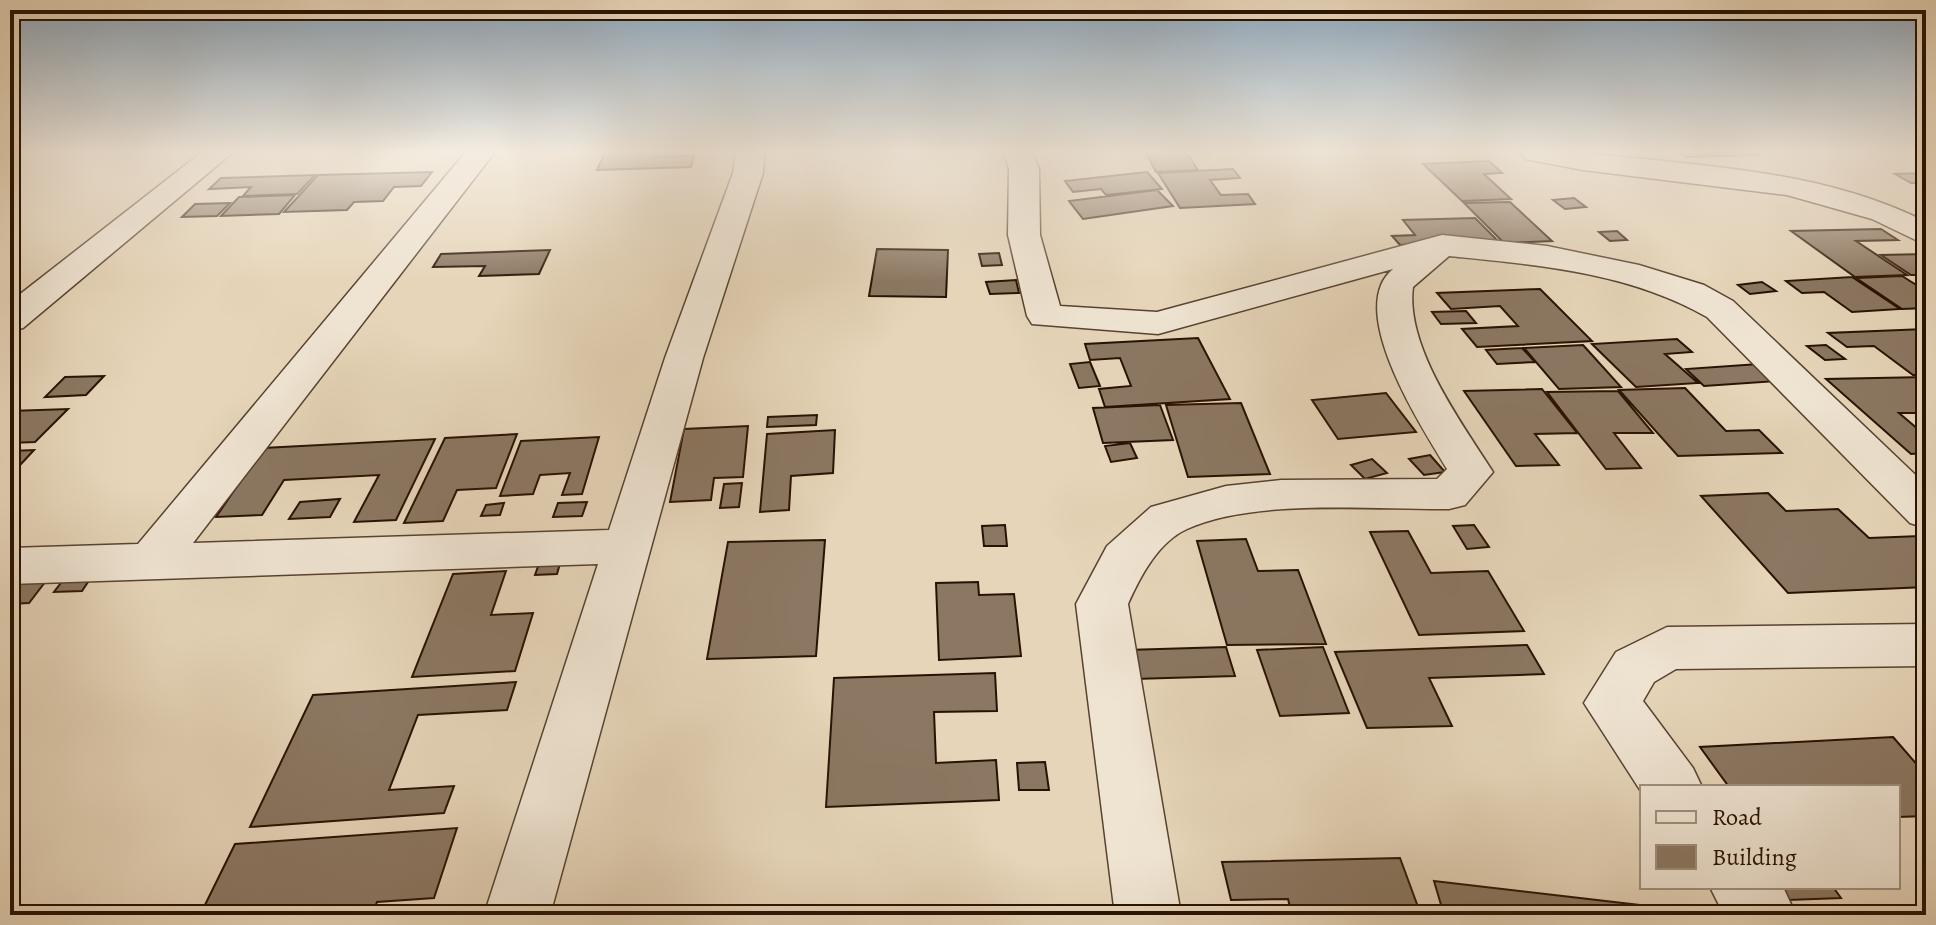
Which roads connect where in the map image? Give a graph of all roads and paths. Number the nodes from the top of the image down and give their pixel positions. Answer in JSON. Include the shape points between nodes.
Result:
{"nodes":[{"id":1,"x":164,"y":196,"type":"edge"},
{"id":2,"x":445,"y":196,"type":"edge"},
{"id":3,"x":740,"y":196,"type":"edge"},
{"id":4,"x":1024,"y":196,"type":"edge"},
{"id":5,"x":1829,"y":196,"type":"edge"},
{"id":6,"x":1926,"y":235,"type":"edge"},
{"id":7,"x":1442,"y":245,"type":"junction"},
{"id":8,"x":10,"y":320,"type":"edge"},
{"id":9,"x":1926,"y":512,"type":"edge"},
{"id":10,"x":627,"y":546,"type":"junction"},
{"id":11,"x":152,"y":561,"type":"junction"},
{"id":12,"x":10,"y":566,"type":"edge"},
{"id":13,"x":1926,"y":645,"type":"edge"},
{"id":14,"x":1671,"y":785,"type":"edge"},
{"id":15,"x":1744,"y":889,"type":"edge"},
{"id":16,"x":517,"y":915,"type":"edge"},
{"id":17,"x":1148,"y":915,"type":"edge"},
{"id":18,"x":1763,"y":915,"type":"edge"}],
"edges":[{"from":1,"to":8,"type":"street"},
{"from":2,"to":11,"type":"street"},
{"from":3,"to":10,"type":"street"},
{"from":4,"to":7,"type":"street","via":[[1024,235],[1045,316],[1158,323]]},
{"from":5,"to":6,"type":"street","via":[[1885,214]]},
{"from":7,"to":9,"type":"street","via":[[1547,256],[1639,275],[1691,293],[1720,309]]},
{"from":7,"to":17,"type":"street","via":[[1396,284],[1392,310],[1434,413],[1471,472],[1449,494],[1281,495],[1226,501],[1168,518],[1124,558],[1102,604]]},
{"from":10,"to":11,"type":"street"},
{"from":10,"to":16,"type":"street"},
{"from":11,"to":12,"type":"street"},
{"from":13,"to":14,"type":"street","via":[[1667,648],[1635,667],[1612,703]]},
{"from":15,"to":18,"type":"street"}]}
